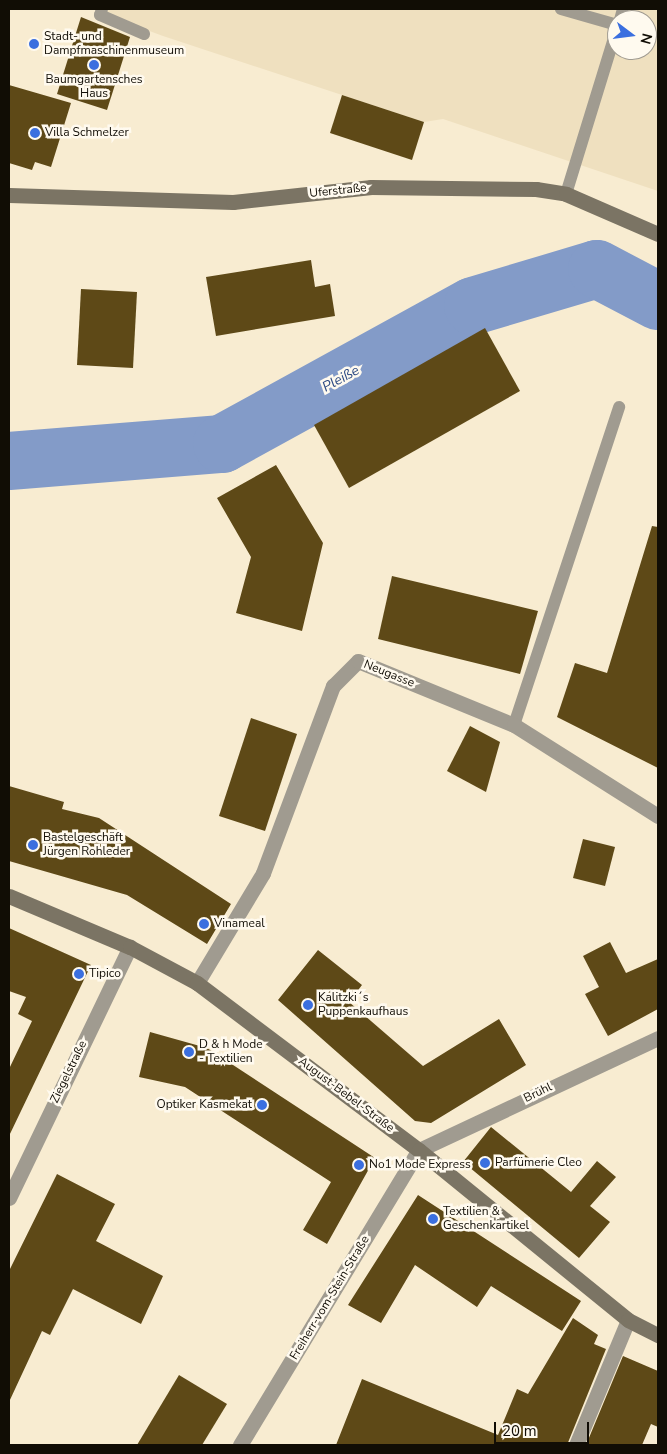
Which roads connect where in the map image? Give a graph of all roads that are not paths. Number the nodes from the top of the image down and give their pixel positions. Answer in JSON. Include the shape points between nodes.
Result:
{"nodes":[{"id":1,"x":102,"y":9,"type":"edge"},
{"id":2,"x":561,"y":9,"type":"edge"},
{"id":3,"x":607,"y":24,"type":"edge"},
{"id":4,"x":144,"y":34,"type":"dead end"},
{"id":5,"x":607,"y":60,"type":"edge"},
{"id":6,"x":566,"y":194,"type":"junction"},
{"id":7,"x":9,"y":195,"type":"edge"},
{"id":8,"x":658,"y":234,"type":"edge"},
{"id":9,"x":618,"y":407,"type":"dead end"},
{"id":10,"x":514,"y":725,"type":"junction"},
{"id":11,"x":658,"y":816,"type":"edge"},
{"id":12,"x":9,"y":896,"type":"edge"},
{"id":13,"x":130,"y":947,"type":"junction"},
{"id":14,"x":197,"y":982,"type":"junction"},
{"id":15,"x":658,"y":1038,"type":"edge"},
{"id":16,"x":419,"y":1150,"type":"junction"},
{"id":17,"x":9,"y":1198,"type":"edge"},
{"id":18,"x":628,"y":1320,"type":"junction"},
{"id":19,"x":658,"y":1335,"type":"edge"},
{"id":20,"x":240,"y":1445,"type":"edge"},
{"id":21,"x":576,"y":1445,"type":"edge"}],
"edges":[{"from":1,"to":4,"type":"lane","via":[[100,15]]},
{"from":2,"to":3,"type":"lane"},
{"from":5,"to":6,"type":"lane"},
{"from":6,"to":7,"type":"street","name":"Uferstraße","via":[[536,189],[371,187],[233,202]]},
{"from":6,"to":8,"type":"street","name":"Uferstraße"},
{"from":9,"to":10,"type":"lane"},
{"from":10,"to":11,"type":"street","name":"Neugasse"},
{"from":10,"to":14,"type":"street","name":"Neugasse","via":[[358,661],[332,686],[263,873]]},
{"from":12,"to":13,"type":"street","name":"August-Bebel-Straße"},
{"from":13,"to":14,"type":"street","name":"August-Bebel-Straße"},
{"from":13,"to":17,"type":"street","name":"Ziegelstraße"},
{"from":14,"to":16,"type":"street","name":"August-Bebel-Straße"},
{"from":15,"to":16,"type":"street","name":"Brühl"},
{"from":16,"to":18,"type":"street","name":"August-Bebel-Straße"},
{"from":16,"to":20,"type":"street","name":"Freiherr-vom-Stein-Straße"},
{"from":18,"to":19,"type":"street","name":"August-Bebel-Straße"},
{"from":18,"to":21,"type":"street"}]}
